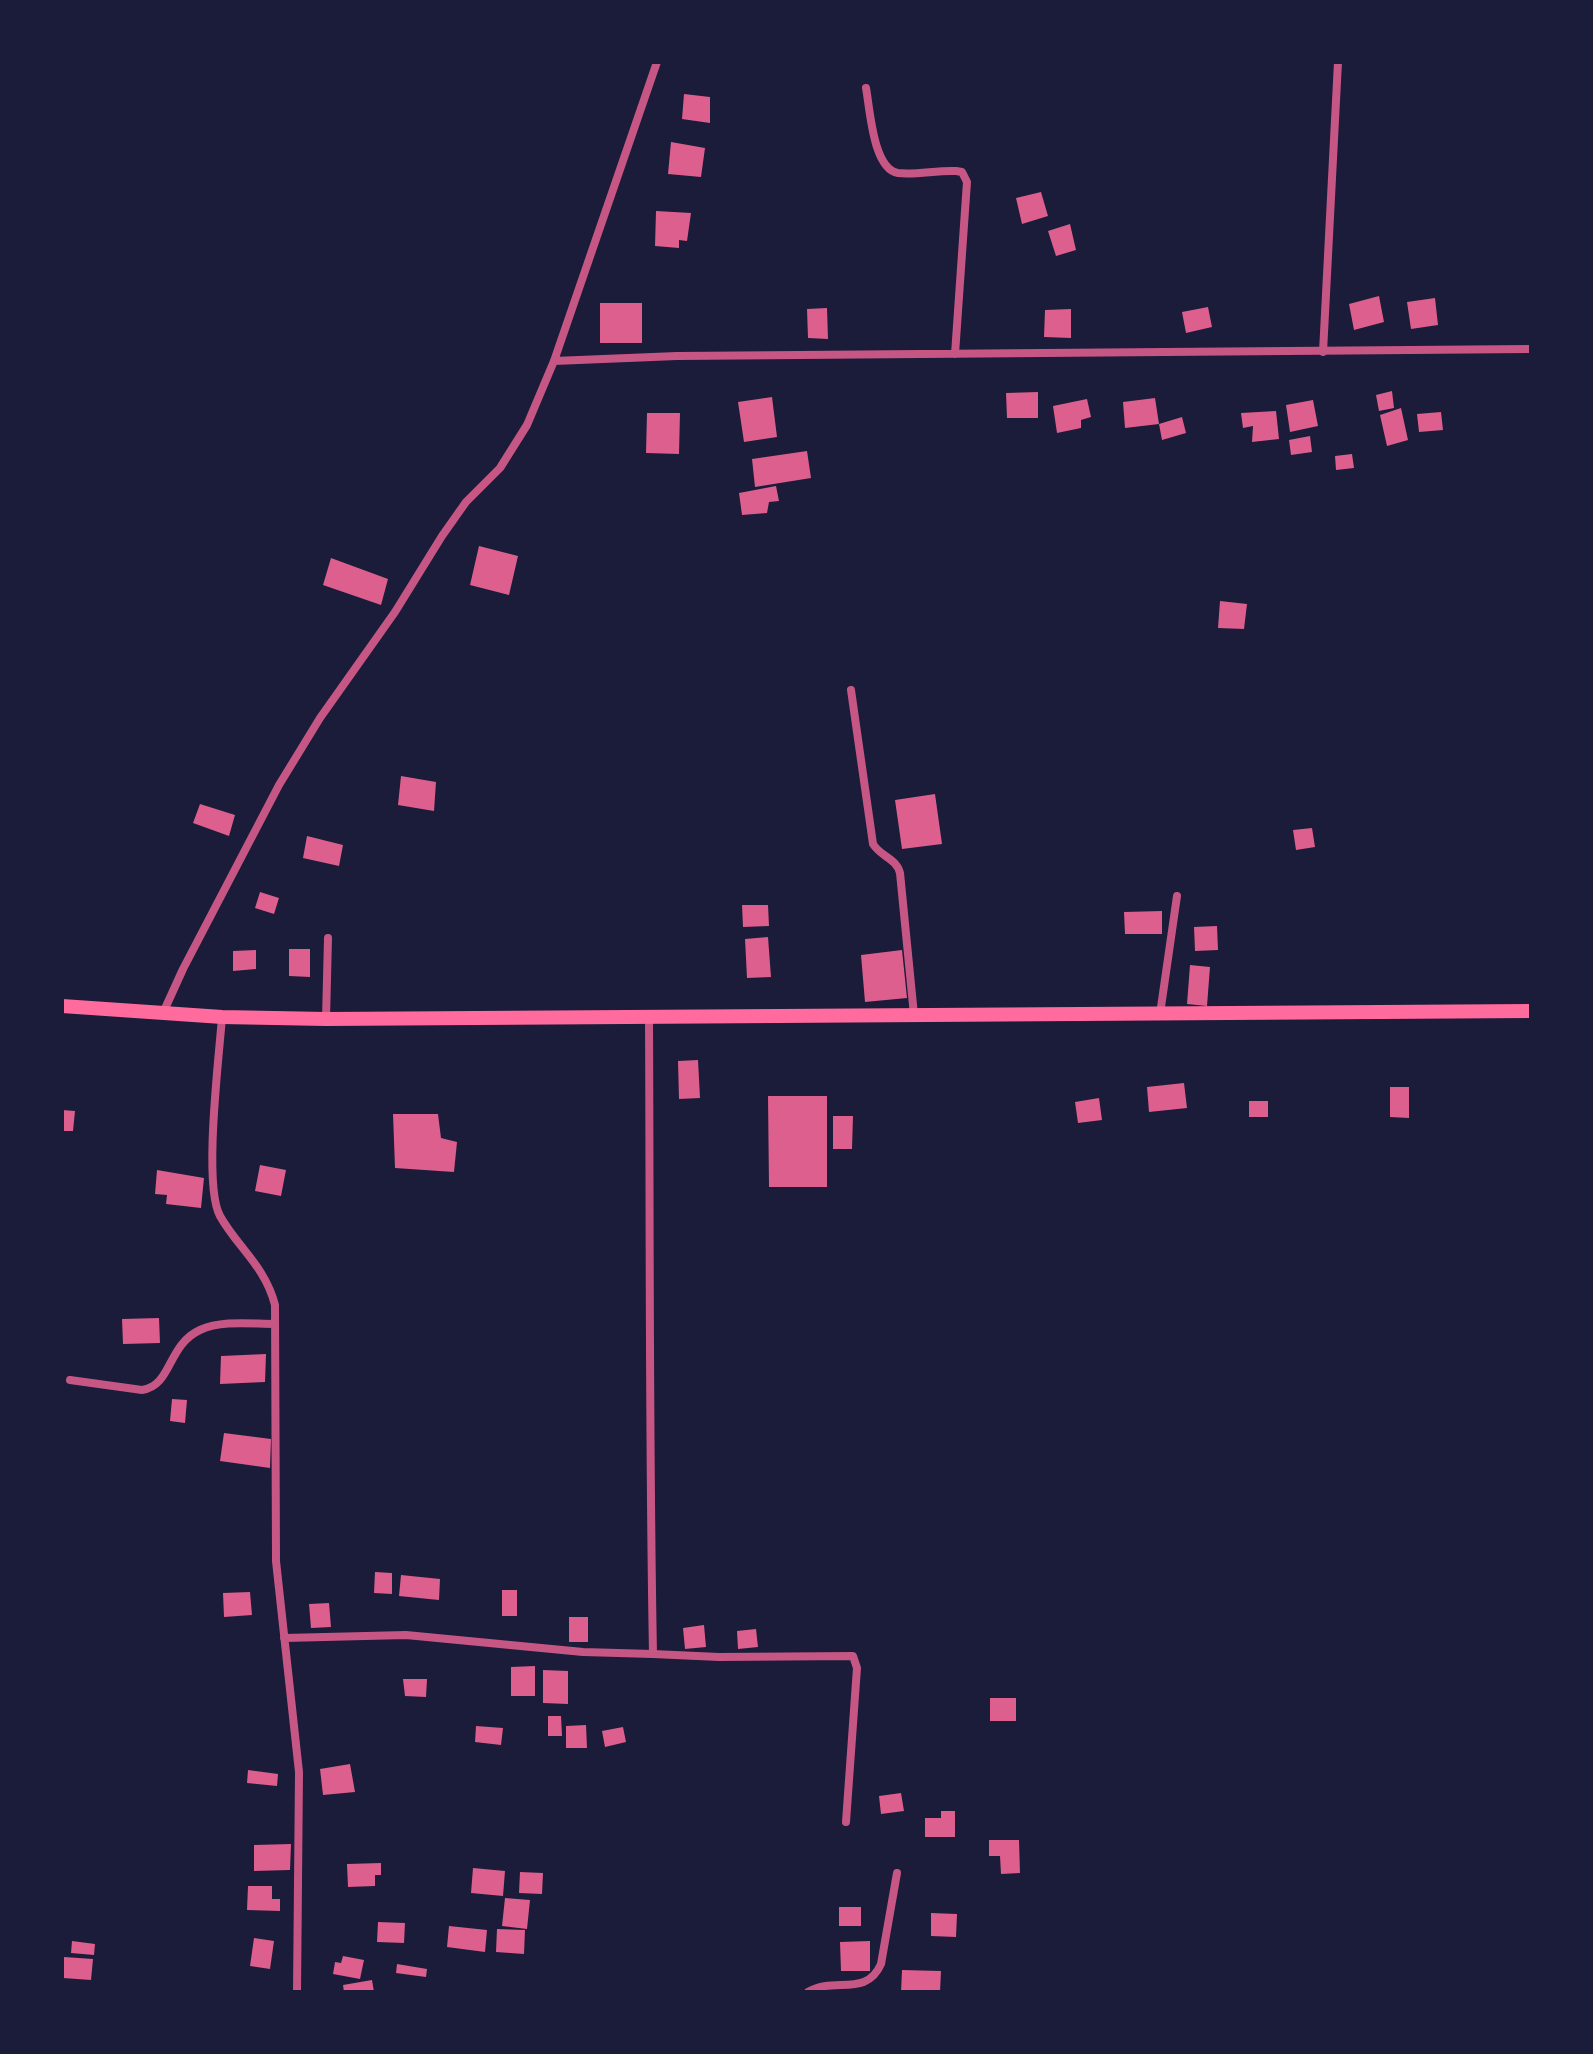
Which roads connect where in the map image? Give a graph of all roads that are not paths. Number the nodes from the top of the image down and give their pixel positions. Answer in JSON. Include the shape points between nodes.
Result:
{"nodes":[{"id":1,"x":657,"y":62,"type":"edge"},
{"id":2,"x":1338,"y":62,"type":"edge"},
{"id":3,"x":866,"y":88,"type":"dead end"},
{"id":4,"x":1531,"y":349,"type":"edge"},
{"id":5,"x":1323,"y":352,"type":"junction"},
{"id":6,"x":955,"y":354,"type":"junction"},
{"id":7,"x":554,"y":361,"type":"junction"},
{"id":8,"x":851,"y":690,"type":"dead end"},
{"id":9,"x":1177,"y":896,"type":"dead end"},
{"id":10,"x":328,"y":938,"type":"dead end"},
{"id":11,"x":62,"y":1006,"type":"edge"},
{"id":12,"x":1531,"y":1011,"type":"edge"},
{"id":13,"x":163,"y":1013,"type":"junction"},
{"id":14,"x":914,"y":1015,"type":"junction"},
{"id":15,"x":1160,"y":1015,"type":"junction"},
{"id":16,"x":649,"y":1016,"type":"junction"},
{"id":17,"x":222,"y":1017,"type":"junction"},
{"id":18,"x":326,"y":1019,"type":"junction"},
{"id":19,"x":275,"y":1324,"type":"junction"},
{"id":20,"x":70,"y":1380,"type":"dead end"},
{"id":21,"x":284,"y":1638,"type":"junction"},
{"id":22,"x":653,"y":1654,"type":"junction"},
{"id":23,"x":846,"y":1822,"type":"dead end"},
{"id":24,"x":897,"y":1873,"type":"dead end"},
{"id":25,"x":297,"y":1992,"type":"edge"},
{"id":26,"x":808,"y":1992,"type":"edge"}],
"edges":[{"from":1,"to":7,"type":"street"},
{"from":2,"to":5,"type":"street"},
{"from":3,"to":6,"type":"street","via":[[879,157],[887,168],[897,173],[962,172],[967,182]]},
{"from":4,"to":5,"type":"street"},
{"from":5,"to":6,"type":"street"},
{"from":6,"to":7,"type":"street"},
{"from":7,"to":13,"type":"street","via":[[527,425],[500,468],[458,513],[279,785]]},
{"from":8,"to":14,"type":"street","via":[[873,844],[895,861],[900,873]]},
{"from":9,"to":15,"type":"street"},
{"from":10,"to":18,"type":"street"},
{"from":11,"to":13,"type":"main road"},
{"from":12,"to":15,"type":"main road"},
{"from":13,"to":17,"type":"main road"},
{"from":14,"to":15,"type":"main road"},
{"from":14,"to":16,"type":"main road"},
{"from":16,"to":18,"type":"main road"},
{"from":16,"to":22,"type":"street"},
{"from":17,"to":18,"type":"main road"},
{"from":17,"to":19,"type":"street","via":[[214,1194],[219,1214],[264,1275],[275,1305]]},
{"from":19,"to":20,"type":"street","via":[[198,1331],[177,1349],[164,1377],[151,1389]]},
{"from":19,"to":21,"type":"street","via":[[276,1561]]},
{"from":21,"to":22,"type":"street","via":[[406,1635]]},
{"from":21,"to":25,"type":"street","via":[[299,1772]]},
{"from":22,"to":23,"type":"street","via":[[853,1656],[857,1668]]},
{"from":24,"to":26,"type":"street","via":[[876,1975],[861,1984]]}]}
